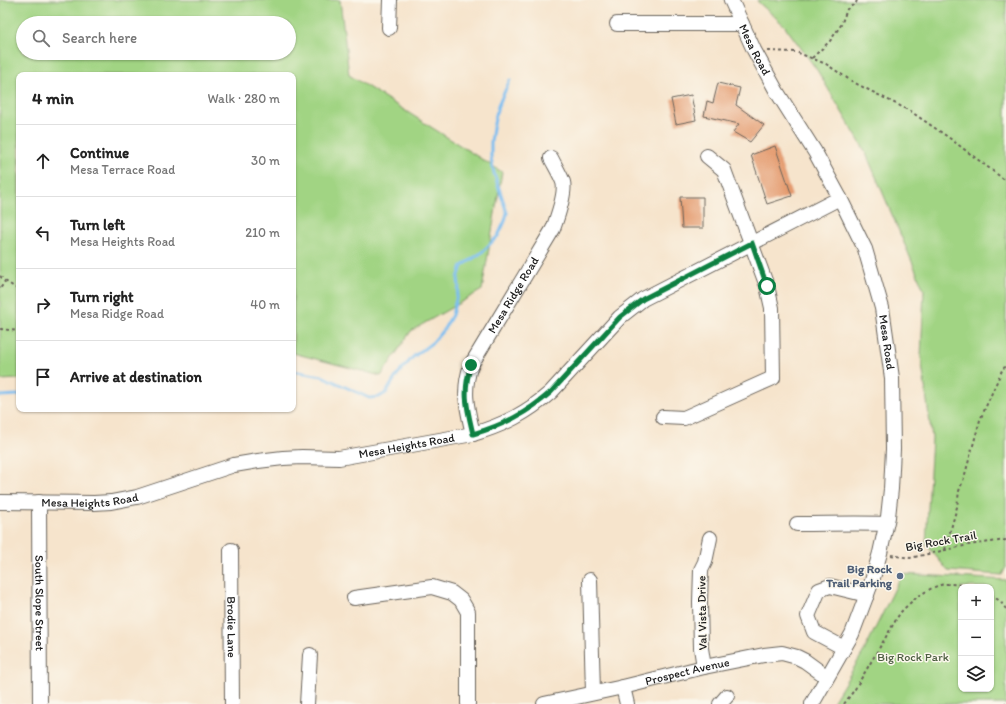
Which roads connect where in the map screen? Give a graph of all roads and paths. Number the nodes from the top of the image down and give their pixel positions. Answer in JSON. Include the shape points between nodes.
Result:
{"nodes":[{"id":1,"x":390,"y":0,"type":"edge"},
{"id":2,"x":731,"y":0,"type":"edge"},
{"id":3,"x":857,"y":0,"type":"edge"},
{"id":4,"x":617,"y":24,"type":"dead end"},
{"id":5,"x":742,"y":24,"type":"junction"},
{"id":6,"x":389,"y":28,"type":"dead end"},
{"id":7,"x":754,"y":50,"type":"junction"},
{"id":8,"x":812,"y":58,"type":"junction"},
{"id":9,"x":707,"y":156,"type":"dead end"},
{"id":10,"x":551,"y":158,"type":"dead end"},
{"id":11,"x":1006,"y":181,"type":"edge"},
{"id":12,"x":840,"y":198,"type":"junction"},
{"id":13,"x":752,"y":243,"type":"junction"},
{"id":14,"x":0,"y":276,"type":"edge"},
{"id":15,"x":5,"y":281,"type":"junction"},
{"id":16,"x":16,"y":288,"type":"edge"},
{"id":17,"x":0,"y":289,"type":"edge"},
{"id":18,"x":0,"y":329,"type":"edge"},
{"id":19,"x":16,"y":331,"type":"edge"},
{"id":20,"x":1006,"y":367,"type":"edge"},
{"id":21,"x":663,"y":417,"type":"dead end"},
{"id":22,"x":473,"y":434,"type":"junction"},
{"id":23,"x":0,"y":502,"type":"edge"},
{"id":24,"x":39,"y":502,"type":"junction"},
{"id":25,"x":797,"y":524,"type":"dead end"},
{"id":26,"x":886,"y":524,"type":"junction"},
{"id":27,"x":710,"y":538,"type":"dead end"},
{"id":28,"x":1006,"y":540,"type":"edge"},
{"id":29,"x":231,"y":550,"type":"dead end"},
{"id":30,"x":944,"y":550,"type":"junction"},
{"id":31,"x":880,"y":553,"type":"junction"},
{"id":32,"x":590,"y":580,"type":"dead end"},
{"id":33,"x":958,"y":585,"type":"edge"},
{"id":34,"x":867,"y":594,"type":"junction"},
{"id":35,"x":994,"y":597,"type":"edge"},
{"id":36,"x":354,"y":598,"type":"dead end"},
{"id":37,"x":1006,"y":609,"type":"edge"},
{"id":38,"x":844,"y":648,"type":"junction"},
{"id":39,"x":310,"y":654,"type":"dead end"},
{"id":40,"x":704,"y":667,"type":"junction"},
{"id":41,"x":827,"y":677,"type":"junction"},
{"id":42,"x":623,"y":687,"type":"junction"},
{"id":43,"x":593,"y":693,"type":"junction"},
{"id":44,"x":40,"y":704,"type":"edge"},
{"id":45,"x":232,"y":704,"type":"edge"},
{"id":46,"x":307,"y":704,"type":"edge"},
{"id":47,"x":468,"y":704,"type":"edge"},
{"id":48,"x":544,"y":704,"type":"edge"},
{"id":49,"x":627,"y":704,"type":"edge"},
{"id":50,"x":812,"y":704,"type":"edge"},
{"id":51,"x":844,"y":704,"type":"edge"}],
"edges":[{"from":1,"to":6,"type":"street"},
{"from":2,"to":5,"type":"street","name":"Mesa Road"},
{"from":3,"to":8,"type":"path","via":[[847,9],[841,25],[830,41]]},
{"from":4,"to":5,"type":"street"},
{"from":5,"to":7,"type":"street","name":"Mesa Road"},
{"from":7,"to":8,"type":"path","via":[[796,52]]},
{"from":7,"to":12,"type":"street","name":"Mesa Road"},
{"from":8,"to":11,"type":"path","via":[[910,111]]},
{"from":9,"to":13,"type":"street","via":[[724,170]]},
{"from":10,"to":22,"type":"street","name":"Mesa Ridge Road","via":[[563,183],[559,211],[553,229],[471,365],[466,396]]},
{"from":12,"to":13,"type":"street","name":"Mesa Heights Road"},
{"from":12,"to":26,"type":"street","name":"Mesa Road","via":[[865,249],[882,308],[892,378],[893,449]]},
{"from":13,"to":21,"type":"street","via":[[772,308],[773,378],[684,418]]},
{"from":13,"to":22,"type":"street","name":"Mesa Heights Road","via":[[643,299],[620,317],[540,402],[507,422]]},
{"from":14,"to":15,"type":"path"},
{"from":15,"to":16,"type":"path"},
{"from":15,"to":17,"type":"path"},
{"from":18,"to":19,"type":"path"},
{"from":20,"to":30,"type":"path","via":[[1003,368],[980,420]]},
{"from":22,"to":24,"type":"street","name":"Mesa Heights Road","via":[[339,458],[283,458],[240,464],[124,500],[94,503]]},
{"from":23,"to":24,"type":"street","name":"Mesa Heights Road"},
{"from":24,"to":44,"type":"street","name":"South Slope Street"},
{"from":25,"to":26,"type":"street"},
{"from":26,"to":31,"type":"street","name":"Mesa Road"},
{"from":27,"to":40,"type":"street","name":"Val Vista Drive","via":[[701,570]]},
{"from":28,"to":30,"type":"path","name":"Big Rock Trail"},
{"from":29,"to":45,"type":"street","name":"Brodie Lane"},
{"from":30,"to":31,"type":"path","name":"Big Rock Trail","via":[[910,558]]},
{"from":31,"to":34,"type":"street","name":"Mesa Road"},
{"from":32,"to":43,"type":"street"},
{"from":33,"to":51,"type":"path","via":[[945,584],[933,588],[910,602],[900,613]]},
{"from":34,"to":38,"type":"street","name":"Mesa Road"},
{"from":34,"to":38,"type":"street","via":[[830,586],[819,590],[808,616],[814,632]]},
{"from":35,"to":37,"type":"path"},
{"from":36,"to":47,"type":"street","via":[[432,587],[452,593],[461,600],[468,612]]},
{"from":38,"to":41,"type":"street","name":"Mesa Road"},
{"from":39,"to":46,"type":"street"},
{"from":40,"to":41,"type":"street","name":"Prospect Avenue","via":[[782,653],[805,661]]},
{"from":40,"to":42,"type":"street","name":"Prospect Avenue"},
{"from":41,"to":50,"type":"street","name":"Mesa Road"},
{"from":42,"to":43,"type":"street","name":"Prospect Avenue"},
{"from":42,"to":49,"type":"street"},
{"from":43,"to":48,"type":"street","name":"Prospect Avenue"}]}
